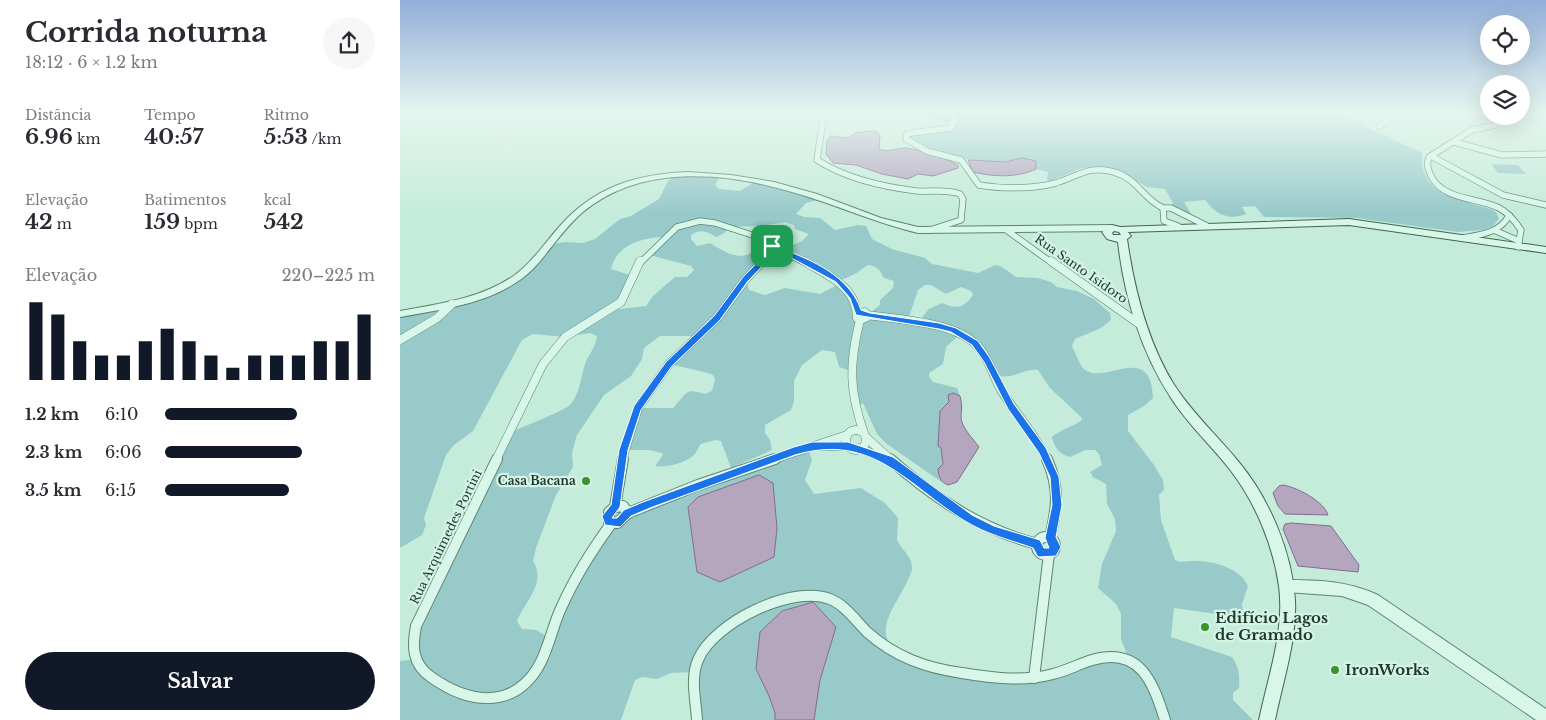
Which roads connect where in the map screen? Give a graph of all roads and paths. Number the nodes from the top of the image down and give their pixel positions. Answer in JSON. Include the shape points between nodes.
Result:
{"nodes":[{"id":1,"x":819,"y":146,"type":"edge"},
{"id":2,"x":918,"y":146,"type":"edge"},
{"id":3,"x":1448,"y":146,"type":"edge"},
{"id":4,"x":1467,"y":146,"type":"edge"},
{"id":5,"x":1546,"y":154,"type":"edge"},
{"id":6,"x":1431,"y":156,"type":"junction"},
{"id":7,"x":1546,"y":205,"type":"edge"},
{"id":8,"x":1163,"y":208,"type":"junction"},
{"id":9,"x":1509,"y":215,"type":"junction"},
{"id":10,"x":1161,"y":224,"type":"junction"},
{"id":11,"x":1207,"y":226,"type":"junction"},
{"id":12,"x":1005,"y":229,"type":"junction"},
{"id":13,"x":930,"y":230,"type":"junction"},
{"id":14,"x":1496,"y":231,"type":"junction"},
{"id":15,"x":1117,"y":234,"type":"junction"},
{"id":16,"x":1462,"y":238,"type":"junction"},
{"id":17,"x":1518,"y":244,"type":"junction"},
{"id":18,"x":771,"y":250,"type":"junction"},
{"id":19,"x":1546,"y":250,"type":"edge"},
{"id":20,"x":452,"y":304,"type":"junction"},
{"id":21,"x":400,"y":314,"type":"edge"},
{"id":22,"x":862,"y":316,"type":"junction"},
{"id":23,"x":1144,"y":328,"type":"junction"},
{"id":24,"x":400,"y":340,"type":"edge"},
{"id":25,"x":855,"y":408,"type":"junction"},
{"id":26,"x":850,"y":433,"type":"junction"},
{"id":27,"x":865,"y":435,"type":"junction"},
{"id":28,"x":812,"y":446,"type":"junction"},
{"id":29,"x":848,"y":446,"type":"junction"},
{"id":30,"x":858,"y":448,"type":"junction"},
{"id":31,"x":890,"y":460,"type":"junction"},
{"id":32,"x":615,"y":507,"type":"junction"},
{"id":33,"x":628,"y":513,"type":"junction"},
{"id":34,"x":611,"y":524,"type":"junction"},
{"id":35,"x":1050,"y":538,"type":"junction"},
{"id":36,"x":1037,"y":544,"type":"junction"},
{"id":37,"x":1049,"y":554,"type":"junction"},
{"id":38,"x":1286,"y":586,"type":"junction"},
{"id":39,"x":1034,"y":678,"type":"junction"},
{"id":40,"x":1546,"y":718,"type":"edge"},
{"id":41,"x":697,"y":720,"type":"edge"},
{"id":42,"x":1165,"y":720,"type":"edge"},
{"id":43,"x":1267,"y":720,"type":"edge"}],
"edges":[{"from":1,"to":13,"type":"street","via":[[817,160],[827,167],[900,188],[960,194],[963,202],[961,220]]},
{"from":2,"to":8,"type":"street","via":[[960,160],[978,185],[1051,184],[1081,171],[1102,170],[1129,178],[1153,203]]},
{"from":3,"to":6,"type":"street"},
{"from":4,"to":5,"type":"street","via":[[1502,155]]},
{"from":6,"to":7,"type":"street","via":[[1503,195]]},
{"from":6,"to":9,"type":"street","via":[[1427,164],[1431,178],[1438,186],[1451,194],[1494,205]]},
{"from":8,"to":10,"type":"street"},
{"from":8,"to":11,"type":"street","via":[[1172,208]]},
{"from":9,"to":14,"type":"street"},
{"from":9,"to":17,"type":"street","via":[[1521,230]]},
{"from":10,"to":11,"type":"main road"},
{"from":10,"to":15,"type":"main road"},
{"from":10,"to":15,"type":"main road"},
{"from":11,"to":16,"type":"main road","via":[[1349,222]]},
{"from":12,"to":13,"type":"street"},
{"from":12,"to":15,"type":"street","via":[[1090,228]]},
{"from":12,"to":23,"type":"street","name":"Rua Santo Isidoro"},
{"from":13,"to":20,"type":"street","via":[[888,223],[776,185],[699,174],[646,178],[614,189],[581,210],[536,260],[513,280],[488,293]]},
{"from":14,"to":16,"type":"street"},
{"from":14,"to":17,"type":"street"},
{"from":15,"to":23,"type":"main road"},
{"from":16,"to":17,"type":"main road"},
{"from":17,"to":19,"type":"main road"},
{"from":18,"to":22,"type":"street","via":[[797,257],[839,281],[853,297]]},
{"from":18,"to":32,"type":"street","via":[[717,318],[669,364],[638,408],[624,450]]},
{"from":18,"to":34,"type":"street","name":"Rua Arquimedes Portini","via":[[730,226],[707,221],[677,227],[646,254],[616,307],[566,337],[543,364],[416,626],[412,647],[416,660],[425,672],[447,688],[467,695],[495,699],[515,693],[538,668],[574,579]]},
{"from":20,"to":21,"type":"street"},
{"from":20,"to":24,"type":"street","via":[[437,318]]},
{"from":22,"to":25,"type":"street","via":[[850,371]]},
{"from":22,"to":35,"type":"street","via":[[918,322],[953,330],[970,339],[982,351],[1001,390],[1043,451],[1055,477],[1057,505]]},
{"from":23,"to":38,"type":"main road","via":[[1154,358],[1170,387],[1236,468],[1256,499],[1273,540]]},
{"from":25,"to":26,"type":"street"},
{"from":25,"to":27,"type":"street"},
{"from":26,"to":27,"type":"street"},
{"from":26,"to":28,"type":"street"},
{"from":26,"to":29,"type":"street","via":[[845,441]]},
{"from":27,"to":30,"type":"street","via":[[864,444]]},
{"from":27,"to":31,"type":"street"},
{"from":28,"to":29,"type":"street"},
{"from":28,"to":33,"type":"street"},
{"from":29,"to":30,"type":"street"},
{"from":30,"to":31,"type":"street"},
{"from":31,"to":36,"type":"street","via":[[969,518],[992,530]]},
{"from":32,"to":33,"type":"street","via":[[623,506]]},
{"from":32,"to":34,"type":"street","via":[[607,516]]},
{"from":33,"to":34,"type":"street","via":[[620,522]]},
{"from":35,"to":36,"type":"street","via":[[1040,538]]},
{"from":35,"to":37,"type":"street","via":[[1056,547]]},
{"from":36,"to":37,"type":"street","via":[[1042,553]]},
{"from":37,"to":39,"type":"street"},
{"from":38,"to":40,"type":"street","via":[[1357,591]]},
{"from":38,"to":43,"type":"main road","via":[[1286,621]]},
{"from":39,"to":41,"type":"street","via":[[979,675],[916,663],[884,646],[837,602],[805,595],[735,621],[709,642],[694,672]]},
{"from":39,"to":42,"type":"street","via":[[1102,656],[1129,660],[1149,679]]}]}
